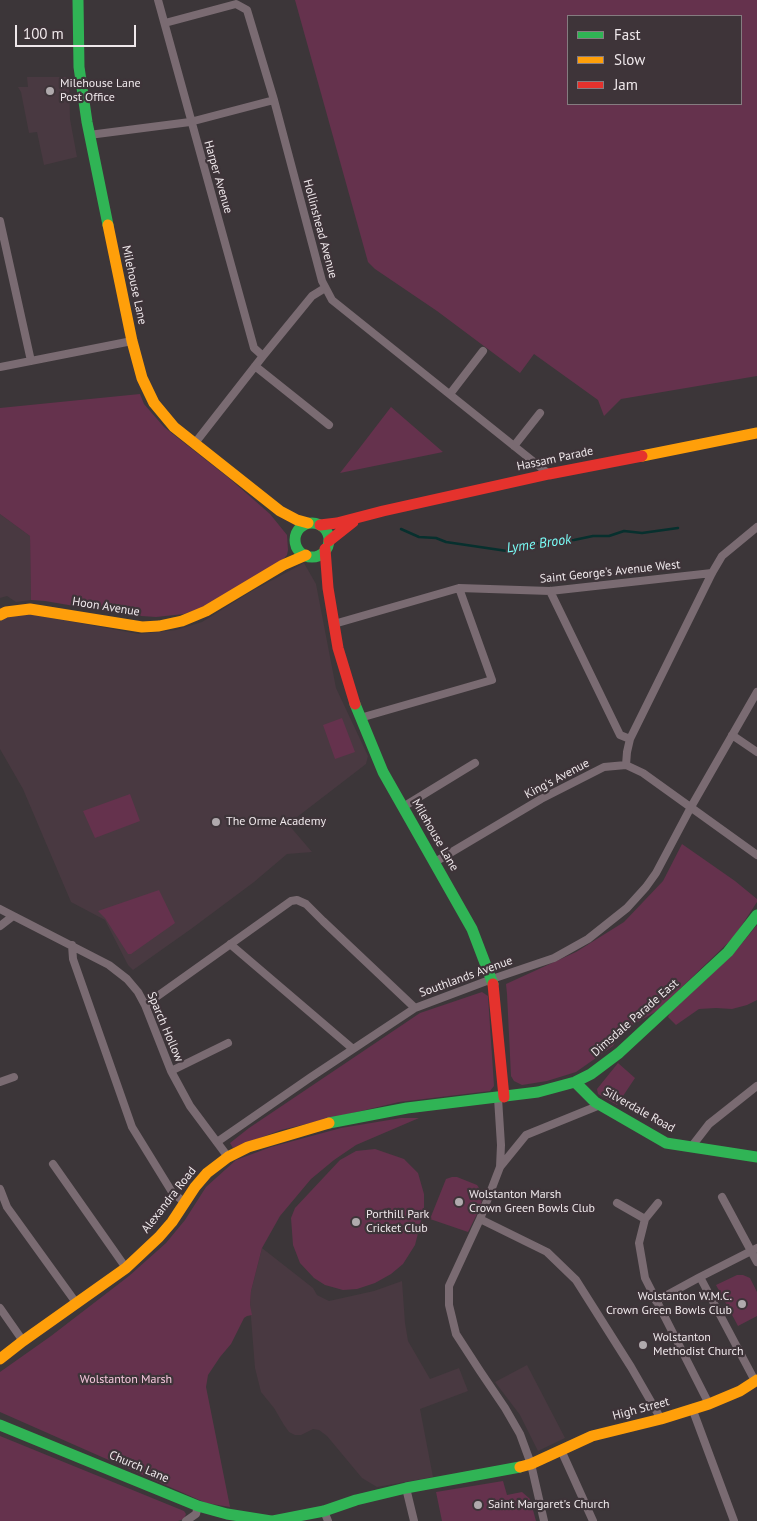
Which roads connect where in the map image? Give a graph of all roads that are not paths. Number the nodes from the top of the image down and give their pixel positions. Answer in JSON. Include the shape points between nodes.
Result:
{"nodes":[{"id":1,"x":158,"y":0,"type":"edge"},
{"id":2,"x":77,"y":1,"type":"edge"},
{"id":3,"x":165,"y":23,"type":"junction"},
{"id":4,"x":274,"y":100,"type":"junction"},
{"id":5,"x":190,"y":122,"type":"junction"},
{"id":6,"x":89,"y":135,"type":"junction"},
{"id":7,"x":0,"y":221,"type":"edge"},
{"id":8,"x":325,"y":288,"type":"junction"},
{"id":9,"x":132,"y":341,"type":"junction"},
{"id":10,"x":483,"y":351,"type":"dead end"},
{"id":11,"x":263,"y":356,"type":"junction"},
{"id":12,"x":31,"y":361,"type":"junction"},
{"id":13,"x":255,"y":366,"type":"junction"},
{"id":14,"x":0,"y":367,"type":"edge"},
{"id":15,"x":450,"y":394,"type":"junction"},
{"id":16,"x":540,"y":412,"type":"dead end"},
{"id":17,"x":329,"y":425,"type":"dead end"},
{"id":18,"x":757,"y":433,"type":"edge"},
{"id":19,"x":195,"y":443,"type":"junction"},
{"id":20,"x":514,"y":446,"type":"junction"},
{"id":21,"x":549,"y":474,"type":"junction"},
{"id":22,"x":280,"y":511,"type":"junction"},
{"id":23,"x":360,"y":517,"type":"junction"},
{"id":24,"x":314,"y":524,"type":"junction"},
{"id":25,"x":757,"y":527,"type":"edge"},
{"id":26,"x":327,"y":545,"type":"junction"},
{"id":27,"x":302,"y":549,"type":"junction"},
{"id":28,"x":712,"y":573,"type":"junction"},
{"id":29,"x":328,"y":588,"type":"junction"},
{"id":30,"x":460,"y":588,"type":"junction"},
{"id":31,"x":550,"y":591,"type":"junction"},
{"id":32,"x":0,"y":614,"type":"edge"},
{"id":33,"x":334,"y":624,"type":"junction"},
{"id":34,"x":757,"y":692,"type":"edge"},
{"id":35,"x":360,"y":718,"type":"junction"},
{"id":36,"x":732,"y":734,"type":"junction"},
{"id":37,"x":630,"y":739,"type":"junction"},
{"id":38,"x":757,"y":752,"type":"edge"},
{"id":39,"x":475,"y":763,"type":"dead end"},
{"id":40,"x":626,"y":765,"type":"junction"},
{"id":41,"x":691,"y":806,"type":"junction"},
{"id":42,"x":402,"y":807,"type":"junction"},
{"id":43,"x":757,"y":855,"type":"edge"},
{"id":44,"x":435,"y":862,"type":"junction"},
{"id":45,"x":0,"y":908,"type":"edge"},
{"id":46,"x":757,"y":915,"type":"edge"},
{"id":47,"x":13,"y":916,"type":"junction"},
{"id":48,"x":0,"y":926,"type":"edge"},
{"id":49,"x":230,"y":944,"type":"junction"},
{"id":50,"x":72,"y":945,"type":"junction"},
{"id":51,"x":492,"y":979,"type":"junction"},
{"id":52,"x":145,"y":1005,"type":"junction"},
{"id":53,"x":415,"y":1008,"type":"junction"},
{"id":54,"x":228,"y":1043,"type":"dead end"},
{"id":55,"x":352,"y":1049,"type":"junction"},
{"id":56,"x":171,"y":1071,"type":"junction"},
{"id":57,"x":14,"y":1077,"type":"dead end"},
{"id":58,"x":0,"y":1082,"type":"edge"},
{"id":59,"x":575,"y":1082,"type":"junction"},
{"id":60,"x":757,"y":1086,"type":"edge"},
{"id":61,"x":501,"y":1101,"type":"junction"},
{"id":62,"x":600,"y":1105,"type":"junction"},
{"id":63,"x":217,"y":1142,"type":"junction"},
{"id":64,"x":692,"y":1146,"type":"junction"},
{"id":65,"x":228,"y":1157,"type":"junction"},
{"id":66,"x":757,"y":1157,"type":"edge"},
{"id":67,"x":52,"y":1164,"type":"dead end"},
{"id":68,"x":500,"y":1167,"type":"junction"},
{"id":69,"x":0,"y":1189,"type":"edge"},
{"id":70,"x":722,"y":1197,"type":"dead end"},
{"id":71,"x":184,"y":1202,"type":"junction"},
{"id":72,"x":617,"y":1203,"type":"dead end"},
{"id":73,"x":658,"y":1203,"type":"dead end"},
{"id":74,"x":480,"y":1219,"type":"junction"},
{"id":75,"x":645,"y":1219,"type":"junction"},
{"id":76,"x":754,"y":1250,"type":"edge"},
{"id":77,"x":757,"y":1262,"type":"edge"},
{"id":78,"x":126,"y":1268,"type":"junction"},
{"id":79,"x":700,"y":1277,"type":"junction"},
{"id":80,"x":656,"y":1301,"type":"junction"},
{"id":81,"x":77,"y":1304,"type":"junction"},
{"id":82,"x":0,"y":1308,"type":"edge"},
{"id":83,"x":23,"y":1341,"type":"junction"},
{"id":84,"x":2,"y":1356,"type":"edge"},
{"id":85,"x":756,"y":1380,"type":"edge"},
{"id":86,"x":709,"y":1404,"type":"junction"},
{"id":87,"x":692,"y":1408,"type":"junction"},
{"id":88,"x":660,"y":1419,"type":"junction"},
{"id":89,"x":0,"y":1425,"type":"edge"},
{"id":90,"x":561,"y":1450,"type":"junction"},
{"id":91,"x":531,"y":1464,"type":"junction"},
{"id":92,"x":406,"y":1488,"type":"junction"},
{"id":93,"x":198,"y":1506,"type":"junction"},
{"id":94,"x":326,"y":1516,"type":"edge"},
{"id":95,"x":186,"y":1521,"type":"edge"},
{"id":96,"x":272,"y":1521,"type":"edge"},
{"id":97,"x":414,"y":1521,"type":"edge"},
{"id":98,"x":544,"y":1521,"type":"edge"},
{"id":99,"x":593,"y":1521,"type":"edge"},
{"id":100,"x":734,"y":1521,"type":"edge"}],
"edges":[{"from":1,"to":3,"type":"street","name":"Harper Avenue"},
{"from":2,"to":6,"type":"main road","name":"Milehouse Lane","via":[[79,67]]},
{"from":3,"to":4,"type":"street","name":"Hollinshead Avenue","via":[[236,4],[246,10]]},
{"from":3,"to":5,"type":"street","name":"Harper Avenue"},
{"from":4,"to":5,"type":"street"},
{"from":4,"to":8,"type":"street","name":"Hollinshead Avenue"},
{"from":5,"to":6,"type":"street"},
{"from":5,"to":11,"type":"street","name":"Harper Avenue","via":[[254,348]]},
{"from":6,"to":9,"type":"main road","name":"Milehouse Lane"},
{"from":7,"to":12,"type":"street"},
{"from":8,"to":11,"type":"street","via":[[312,296]]},
{"from":8,"to":15,"type":"street","name":"Hollinshead Avenue","via":[[332,300]]},
{"from":9,"to":12,"type":"street"},
{"from":9,"to":19,"type":"main road","name":"Milehouse Lane","via":[[142,378],[154,403],[174,427]]},
{"from":10,"to":15,"type":"street"},
{"from":11,"to":13,"type":"street"},
{"from":12,"to":14,"type":"street"},
{"from":13,"to":17,"type":"street"},
{"from":13,"to":19,"type":"street"},
{"from":15,"to":20,"type":"street","name":"Hollinshead Avenue"},
{"from":16,"to":20,"type":"street"},
{"from":18,"to":21,"type":"main road","name":"Hassam Parade"},
{"from":19,"to":22,"type":"main road","name":"Milehouse Lane"},
{"from":20,"to":21,"type":"street","name":"Hollinshead Avenue"},
{"from":21,"to":23,"type":"main road","name":"Hassam Parade"},
{"from":22,"to":24,"type":"main road","name":"Milehouse Lane"},
{"from":22,"to":27,"type":"main road","name":"Milehouse Lane"},
{"from":23,"to":24,"type":"main road","name":"Hassam Parade"},
{"from":23,"to":26,"type":"main road","name":"Hassam Parade"},
{"from":24,"to":26,"type":"main road","via":[[326,532]]},
{"from":24,"to":27,"type":"main road","via":[[300,528]]},
{"from":25,"to":28,"type":"street","via":[[722,556]]},
{"from":26,"to":27,"type":"main road","via":[[318,555]]},
{"from":26,"to":29,"type":"main road","name":"Milehouse Lane"},
{"from":27,"to":29,"type":"main road","name":"Milehouse Lane","via":[[317,564]]},
{"from":27,"to":32,"type":"main road","name":"Hoon Avenue","via":[[283,565],[182,622],[142,627],[30,609]]},
{"from":28,"to":31,"type":"street","name":"Saint George's Avenue West"},
{"from":28,"to":37,"type":"street"},
{"from":29,"to":33,"type":"main road","name":"Milehouse Lane"},
{"from":30,"to":31,"type":"street","name":"Saint George's Avenue West"},
{"from":30,"to":33,"type":"street","name":"Saint George's Avenue West"},
{"from":30,"to":35,"type":"street","via":[[492,680]]},
{"from":31,"to":37,"type":"street","via":[[620,735]]},
{"from":33,"to":35,"type":"main road","name":"Milehouse Lane","via":[[346,677]]},
{"from":34,"to":36,"type":"street","name":"Southlands Avenue"},
{"from":35,"to":42,"type":"main road","name":"Milehouse Lane"},
{"from":36,"to":38,"type":"street"},
{"from":36,"to":41,"type":"street","name":"Southlands Avenue"},
{"from":37,"to":40,"type":"street"},
{"from":39,"to":42,"type":"street"},
{"from":40,"to":41,"type":"street"},
{"from":40,"to":44,"type":"street","name":"King's Avenue","via":[[604,767],[541,799]]},
{"from":41,"to":43,"type":"street"},
{"from":41,"to":51,"type":"street","name":"Southlands Avenue","via":[[656,873],[627,908],[588,939],[554,958]]},
{"from":42,"to":44,"type":"main road","name":"Milehouse Lane"},
{"from":44,"to":51,"type":"main road","name":"Milehouse Lane","via":[[472,929]]},
{"from":45,"to":47,"type":"street","name":"Sparch Hollow"},
{"from":46,"to":59,"type":"main road","name":"Dimsdale Parade East","via":[[728,952],[619,1053]]},
{"from":47,"to":48,"type":"street"},
{"from":47,"to":50,"type":"street","name":"Sparch Hollow"},
{"from":49,"to":52,"type":"street"},
{"from":49,"to":53,"type":"street","via":[[291,901],[302,901]]},
{"from":49,"to":55,"type":"street"},
{"from":50,"to":52,"type":"street","name":"Sparch Hollow","via":[[127,979]]},
{"from":50,"to":71,"type":"street","via":[[73,959],[132,1127],[172,1192]]},
{"from":51,"to":53,"type":"street","name":"Southlands Avenue"},
{"from":51,"to":61,"type":"main road","name":"Milehouse Lane"},
{"from":52,"to":56,"type":"street","name":"Sparch Hollow"},
{"from":53,"to":55,"type":"street","name":"Southlands Avenue"},
{"from":54,"to":56,"type":"street"},
{"from":55,"to":63,"type":"street","name":"Southlands Avenue"},
{"from":56,"to":63,"type":"street","name":"Sparch Hollow","via":[[190,1106]]},
{"from":57,"to":58,"type":"street"},
{"from":59,"to":61,"type":"main road","name":"Dimsdale Parade East"},
{"from":59,"to":62,"type":"main road","name":"Silverdale Road"},
{"from":60,"to":64,"type":"street","via":[[709,1124]]},
{"from":61,"to":65,"type":"main road","name":"Alexandra Road","via":[[407,1108],[340,1120],[248,1147]]},
{"from":61,"to":68,"type":"street"},
{"from":62,"to":64,"type":"main road","name":"Silverdale Road","via":[[666,1143]]},
{"from":62,"to":68,"type":"street","via":[[526,1135]]},
{"from":63,"to":65,"type":"street","name":"Sparch Hollow"},
{"from":64,"to":66,"type":"main road","name":"Silverdale Road"},
{"from":65,"to":71,"type":"main road","name":"Alexandra Road","via":[[207,1173]]},
{"from":67,"to":78,"type":"street"},
{"from":68,"to":74,"type":"street"},
{"from":69,"to":81,"type":"street","via":[[7,1207]]},
{"from":70,"to":76,"type":"street"},
{"from":71,"to":78,"type":"main road","name":"Alexandra Road","via":[[159,1237]]},
{"from":72,"to":75,"type":"street"},
{"from":73,"to":75,"type":"street"},
{"from":74,"to":88,"type":"street","via":[[547,1252],[576,1280],[627,1359]]},
{"from":74,"to":91,"type":"street","via":[[449,1286],[448,1305],[456,1334],[520,1434]]},
{"from":75,"to":80,"type":"street","via":[[639,1243],[645,1278]]},
{"from":76,"to":77,"type":"street"},
{"from":76,"to":79,"type":"street"},
{"from":78,"to":81,"type":"main road","name":"Alexandra Road"},
{"from":79,"to":80,"type":"street"},
{"from":79,"to":85,"type":"street"},
{"from":80,"to":86,"type":"street"},
{"from":81,"to":83,"type":"main road","name":"Alexandra Road"},
{"from":82,"to":83,"type":"street"},
{"from":83,"to":84,"type":"main road","name":"Alexandra Road"},
{"from":85,"to":86,"type":"main road","name":"High Street","via":[[740,1391]]},
{"from":86,"to":87,"type":"main road","name":"High Street"},
{"from":87,"to":88,"type":"main road","name":"High Street"},
{"from":87,"to":100,"type":"street"},
{"from":88,"to":90,"type":"main road","name":"High Street","via":[[592,1436]]},
{"from":89,"to":93,"type":"main road","name":"Church Lane"},
{"from":90,"to":91,"type":"main road","name":"High Street"},
{"from":90,"to":99,"type":"street"},
{"from":91,"to":92,"type":"main road","name":"Church Lane"},
{"from":91,"to":98,"type":"street"},
{"from":92,"to":94,"type":"main road","name":"Church Lane","via":[[356,1500]]},
{"from":92,"to":97,"type":"street"},
{"from":93,"to":95,"type":"street","via":[[196,1514]]},
{"from":93,"to":96,"type":"main road","name":"Church Lane"},
{"from":94,"to":96,"type":"main road","name":"Church Lane"}]}
